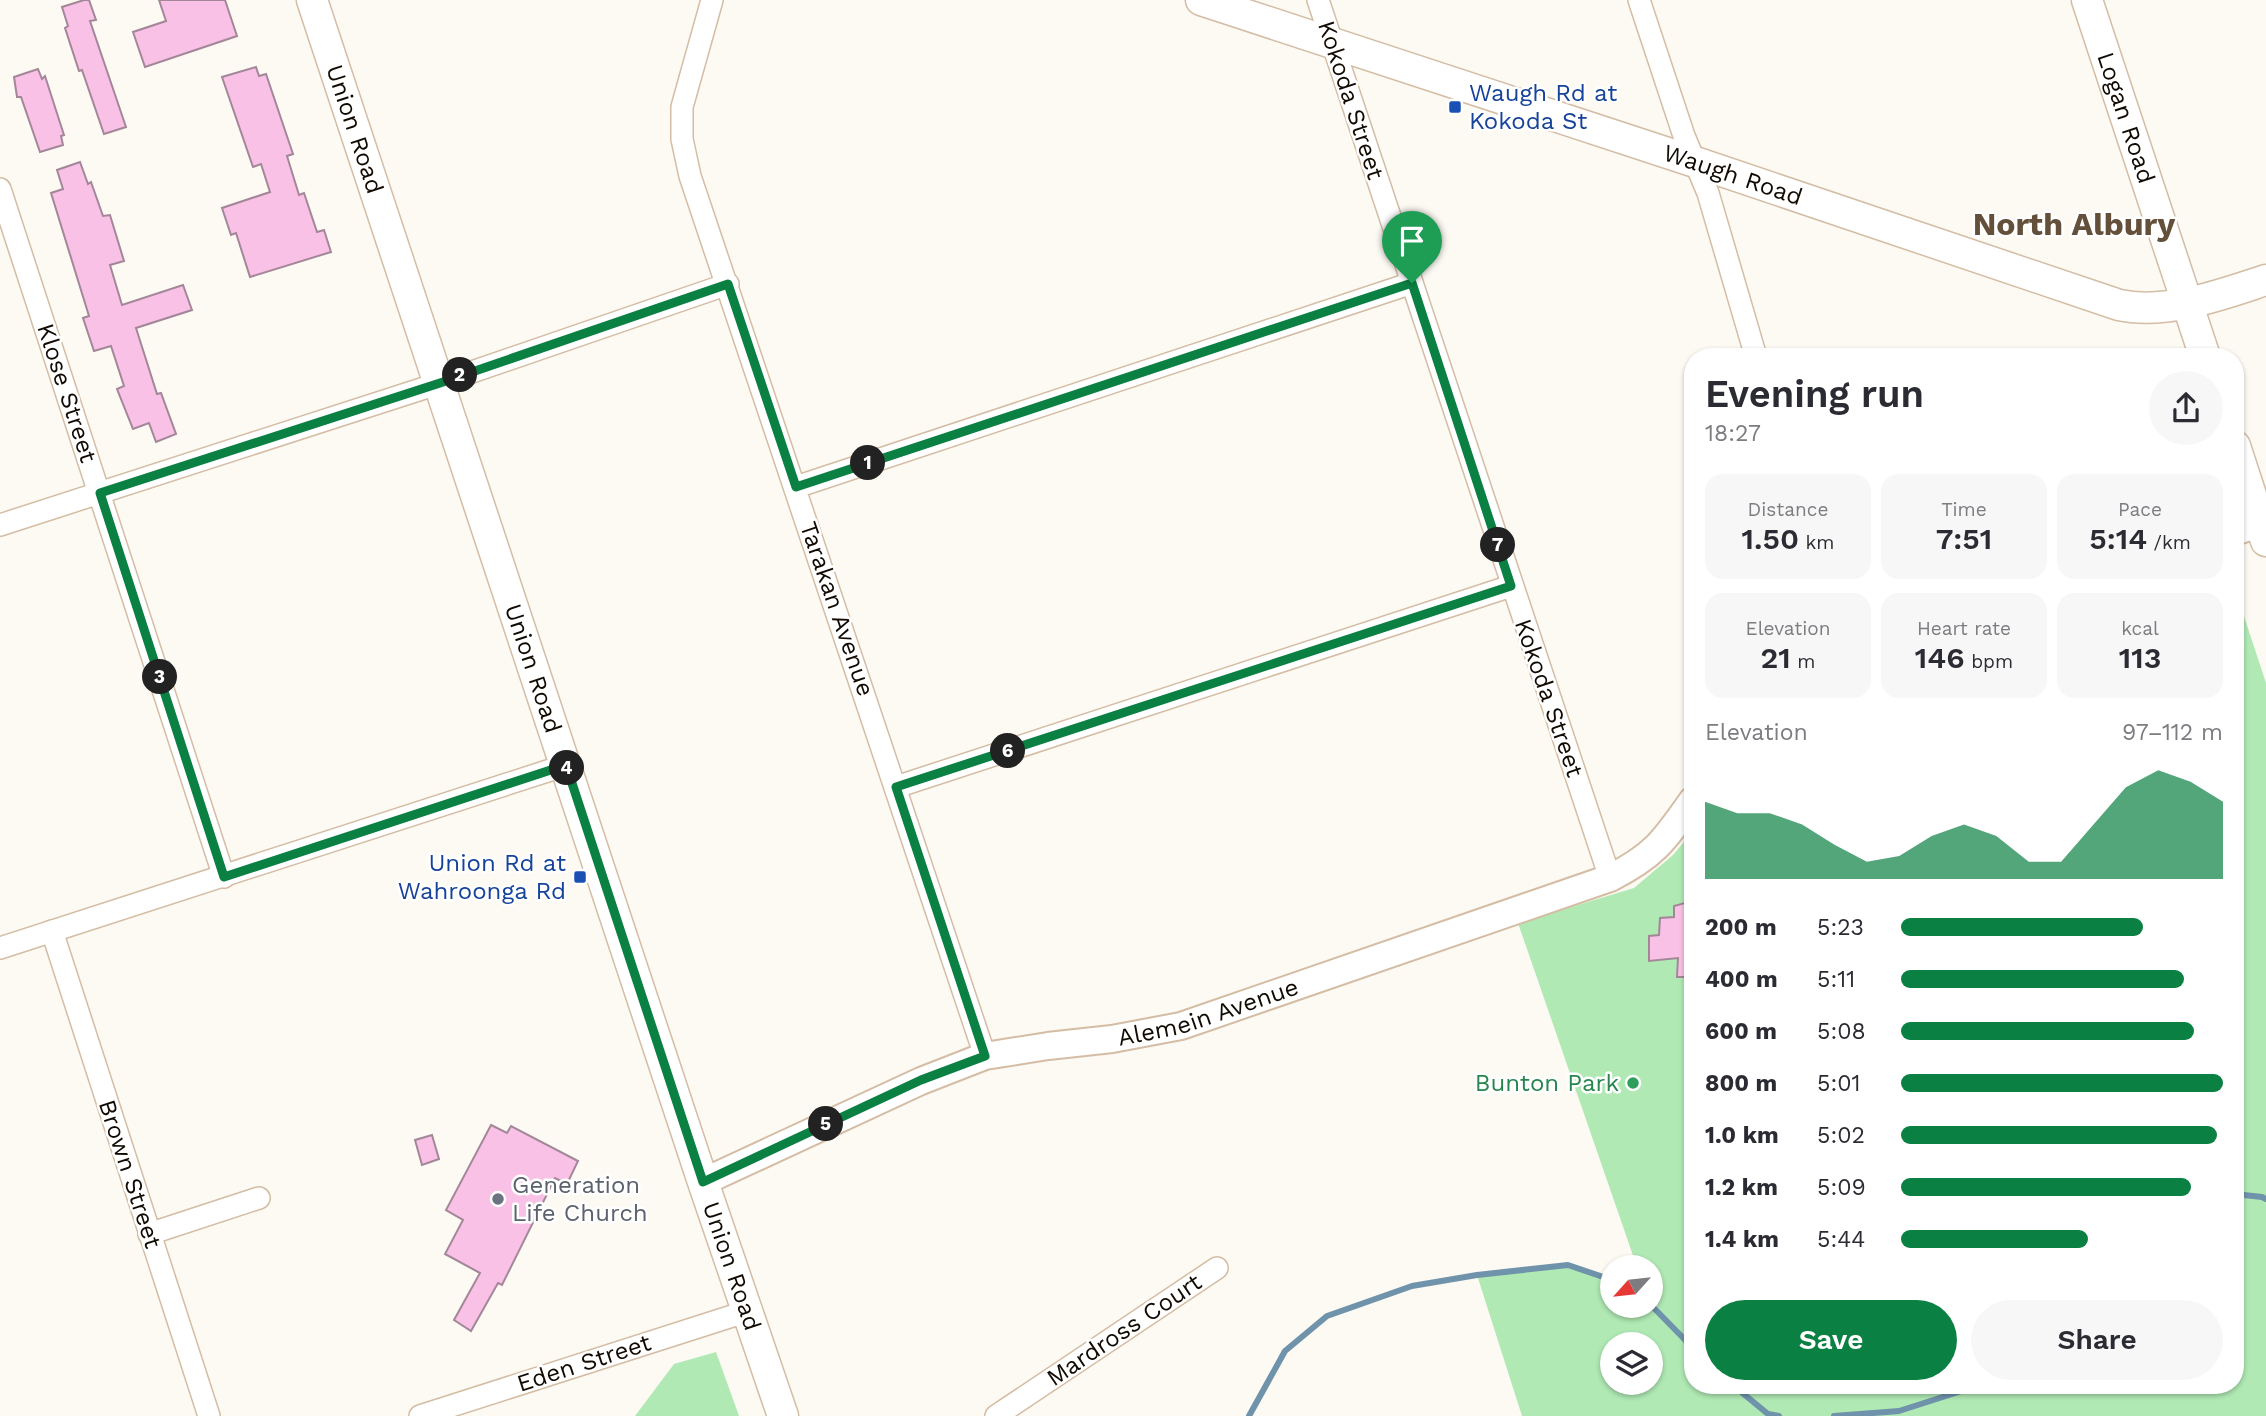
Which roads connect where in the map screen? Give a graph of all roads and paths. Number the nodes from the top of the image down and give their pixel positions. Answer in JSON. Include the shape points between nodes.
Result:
{"nodes":[{"id":1,"x":312,"y":0,"type":"edge"},
{"id":2,"x":712,"y":0,"type":"edge"},
{"id":3,"x":1201,"y":0,"type":"edge"},
{"id":4,"x":1318,"y":0,"type":"edge"},
{"id":5,"x":1639,"y":0,"type":"edge"},
{"id":6,"x":2087,"y":0,"type":"edge"},
{"id":7,"x":1332,"y":43,"type":"junction"},
{"id":8,"x":1695,"y":162,"type":"junction"},
{"id":9,"x":0,"y":189,"type":"edge"},
{"id":10,"x":2266,"y":280,"type":"edge"},
{"id":11,"x":1412,"y":283,"type":"junction"},
{"id":12,"x":728,"y":284,"type":"junction"},
{"id":13,"x":2187,"y":302,"type":"junction"},
{"id":14,"x":1753,"y":348,"type":"edge"},
{"id":15,"x":2202,"y":348,"type":"edge"},
{"id":16,"x":440,"y":383,"type":"junction"},
{"id":17,"x":796,"y":487,"type":"junction"},
{"id":18,"x":2244,"y":487,"type":"edge"},
{"id":19,"x":100,"y":493,"type":"junction"},
{"id":20,"x":0,"y":525,"type":"edge"},
{"id":21,"x":2254,"y":532,"type":"edge"},
{"id":22,"x":1511,"y":586,"type":"junction"},
{"id":23,"x":566,"y":765,"type":"junction"},
{"id":24,"x":896,"y":787,"type":"junction"},
{"id":25,"x":1684,"y":813,"type":"edge"},
{"id":26,"x":224,"y":877,"type":"junction"},
{"id":27,"x":1610,"y":878,"type":"junction"},
{"id":28,"x":52,"y":931,"type":"junction"},
{"id":29,"x":0,"y":948,"type":"edge"},
{"id":30,"x":985,"y":1056,"type":"junction"},
{"id":31,"x":703,"y":1182,"type":"junction"},
{"id":32,"x":259,"y":1198,"type":"dead end"},
{"id":33,"x":149,"y":1234,"type":"junction"},
{"id":34,"x":1217,"y":1268,"type":"dead end"},
{"id":35,"x":748,"y":1311,"type":"junction"},
{"id":36,"x":209,"y":1416,"type":"edge"},
{"id":37,"x":420,"y":1416,"type":"edge"},
{"id":38,"x":783,"y":1416,"type":"edge"},
{"id":39,"x":996,"y":1416,"type":"edge"}],
"edges":[{"from":1,"to":16,"type":"main road","name":"Union Road"},
{"from":2,"to":12,"type":"street","name":"Tarakan Avenue","via":[[682,107],[682,139],[690,176]]},
{"from":3,"to":7,"type":"main road","name":"Waugh Road"},
{"from":4,"to":7,"type":"street","name":"Kokoda Street"},
{"from":5,"to":8,"type":"street"},
{"from":6,"to":13,"type":"main road","name":"Logan Road"},
{"from":7,"to":8,"type":"main road","name":"Waugh Road"},
{"from":7,"to":11,"type":"street","name":"Kokoda Street"},
{"from":8,"to":13,"type":"main road","name":"Waugh Road","via":[[2119,305],[2150,309]]},
{"from":8,"to":14,"type":"street"},
{"from":9,"to":19,"type":"street","name":"Klose Street"},
{"from":10,"to":13,"type":"main road","name":"Waugh Road"},
{"from":11,"to":17,"type":"street"},
{"from":11,"to":22,"type":"street","name":"Kokoda Street"},
{"from":12,"to":16,"type":"street"},
{"from":12,"to":17,"type":"street","name":"Tarakan Avenue"},
{"from":13,"to":15,"type":"main road","name":"Logan Road"},
{"from":16,"to":19,"type":"street"},
{"from":16,"to":23,"type":"main road","name":"Union Road"},
{"from":17,"to":24,"type":"street","name":"Tarakan Avenue"},
{"from":18,"to":21,"type":"main road"},
{"from":19,"to":20,"type":"street"},
{"from":19,"to":26,"type":"street","name":"Klose Street"},
{"from":22,"to":24,"type":"street"},
{"from":22,"to":27,"type":"street","name":"Kokoda Street"},
{"from":23,"to":26,"type":"street"},
{"from":23,"to":31,"type":"main road","name":"Union Road"},
{"from":24,"to":30,"type":"street","name":"Tarakan Avenue"},
{"from":25,"to":27,"type":"street","name":"Alemein Avenue","via":[[1664,842],[1639,863]]},
{"from":26,"to":28,"type":"street"},
{"from":27,"to":30,"type":"street","name":"Alemein Avenue","via":[[1181,1026]]},
{"from":28,"to":29,"type":"street"},
{"from":28,"to":33,"type":"street","name":"Brown Street"},
{"from":30,"to":31,"type":"street","name":"Alemein Avenue","via":[[921,1080]]},
{"from":31,"to":35,"type":"main road","name":"Union Road"},
{"from":32,"to":33,"type":"street"},
{"from":33,"to":36,"type":"street","name":"Brown Street"},
{"from":34,"to":39,"type":"street","name":"Mardross Court"},
{"from":35,"to":37,"type":"street","name":"Eden Street"},
{"from":35,"to":38,"type":"main road","name":"Union Road"}]}
